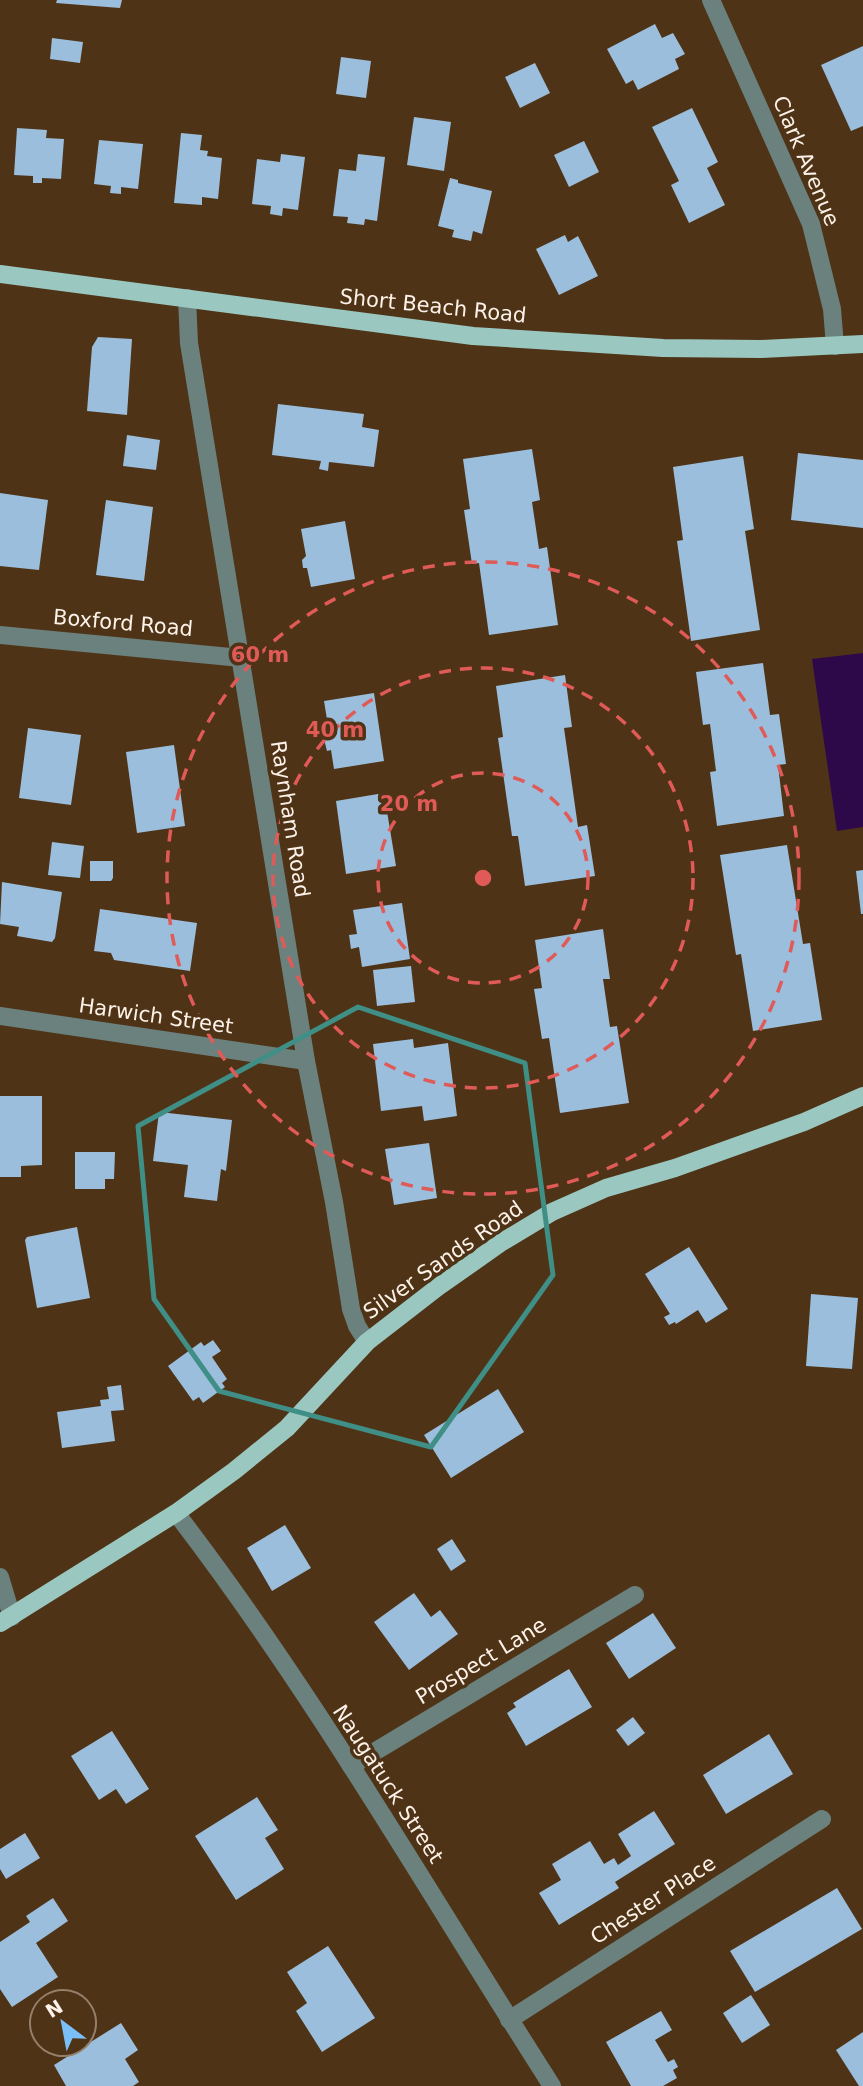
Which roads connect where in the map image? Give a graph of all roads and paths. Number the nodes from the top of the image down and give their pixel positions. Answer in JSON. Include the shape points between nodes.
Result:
{"nodes":[{"id":1,"x":711,"y":0,"type":"edge"},
{"id":2,"x":0,"y":274,"type":"edge"},
{"id":3,"x":187,"y":298,"type":"junction"},
{"id":4,"x":863,"y":344,"type":"edge"},
{"id":5,"x":835,"y":346,"type":"junction"},
{"id":6,"x":0,"y":635,"type":"edge"},
{"id":7,"x":241,"y":657,"type":"junction"},
{"id":8,"x":0,"y":1016,"type":"edge"},
{"id":9,"x":306,"y":1061,"type":"junction"},
{"id":10,"x":863,"y":1096,"type":"edge"},
{"id":11,"x":367,"y":1342,"type":"junction"},
{"id":12,"x":176,"y":1513,"type":"junction"},
{"id":13,"x":0,"y":1577,"type":"edge"},
{"id":14,"x":635,"y":1595,"type":"dead end"},
{"id":15,"x":6,"y":1620,"type":"edge"},
{"id":16,"x":351,"y":1766,"type":"junction"},
{"id":17,"x":822,"y":1819,"type":"dead end"},
{"id":18,"x":509,"y":2020,"type":"junction"},
{"id":19,"x":552,"y":2086,"type":"edge"}],
"edges":[{"from":1,"to":5,"type":"street","name":"Clark Avenue","via":[[811,224],[832,309]]},
{"from":2,"to":3,"type":"main road","name":"Short Beach Road"},
{"from":3,"to":5,"type":"main road","name":"Short Beach Road","via":[[473,336],[663,348]]},
{"from":3,"to":7,"type":"street","name":"Raynham Road","via":[[189,343]]},
{"from":4,"to":5,"type":"main road","name":"Short Beach Road"},
{"from":6,"to":7,"type":"street","name":"Boxford Road"},
{"from":7,"to":9,"type":"street","name":"Raynham Road"},
{"from":8,"to":9,"type":"street","name":"Harwich Street"},
{"from":9,"to":11,"type":"street","name":"Raynham Road","via":[[351,1309]]},
{"from":10,"to":11,"type":"main road","name":"Silver Sands Road","via":[[804,1122],[606,1188],[552,1212],[502,1242]]},
{"from":11,"to":12,"type":"main road","name":"Silver Sands Road","via":[[287,1428]]},
{"from":12,"to":15,"type":"main road","name":"Silver Sands Road"},
{"from":12,"to":16,"type":"street","name":"Naugatuck Street","via":[[236,1593]]},
{"from":13,"to":15,"type":"street"},
{"from":14,"to":16,"type":"street","name":"Prospect Lane"},
{"from":16,"to":18,"type":"street","name":"Naugatuck Street"},
{"from":17,"to":18,"type":"street","name":"Chester Place"},
{"from":18,"to":19,"type":"street","name":"Naugatuck Street"}]}
